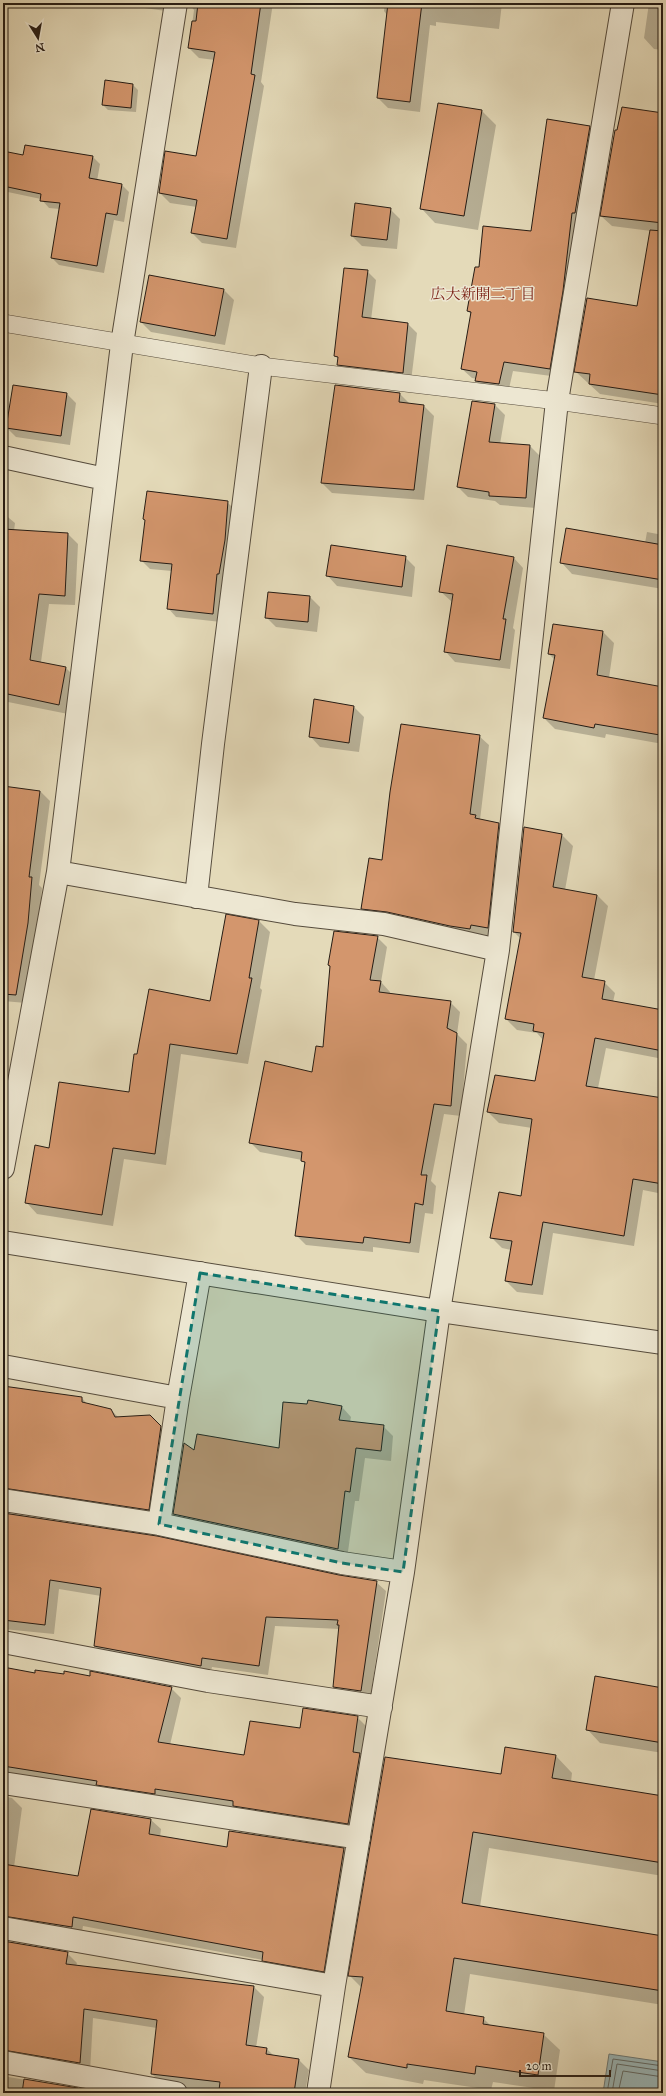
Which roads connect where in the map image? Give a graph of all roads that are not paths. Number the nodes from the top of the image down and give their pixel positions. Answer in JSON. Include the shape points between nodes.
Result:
{"nodes":[{"id":1,"x":176,"y":3,"type":"edge"},
{"id":2,"x":623,"y":3,"type":"edge"},
{"id":3,"x":3,"y":323,"type":"edge"},
{"id":4,"x":122,"y":344,"type":"junction"},
{"id":5,"x":261,"y":366,"type":"junction"},
{"id":6,"x":557,"y":401,"type":"junction"},
{"id":7,"x":663,"y":416,"type":"edge"},
{"id":8,"x":3,"y":457,"type":"edge"},
{"id":9,"x":105,"y":479,"type":"junction"},
{"id":10,"x":58,"y":872,"type":"junction"},
{"id":11,"x":196,"y":897,"type":"junction"},
{"id":12,"x":498,"y":950,"type":"junction"},
{"id":13,"x":3,"y":1168,"type":"edge"},
{"id":14,"x":3,"y":1242,"type":"edge"},
{"id":15,"x":200,"y":1273,"type":"junction"},
{"id":16,"x":439,"y":1311,"type":"junction"},
{"id":17,"x":663,"y":1344,"type":"edge"},
{"id":18,"x":3,"y":1366,"type":"edge"},
{"id":19,"x":178,"y":1398,"type":"junction"},
{"id":20,"x":3,"y":1500,"type":"edge"},
{"id":21,"x":159,"y":1524,"type":"junction"},
{"id":22,"x":403,"y":1572,"type":"junction"},
{"id":23,"x":3,"y":1642,"type":"edge"},
{"id":24,"x":381,"y":1708,"type":"junction"},
{"id":25,"x":3,"y":1783,"type":"edge"},
{"id":26,"x":359,"y":1838,"type":"junction"},
{"id":27,"x":3,"y":1928,"type":"edge"},
{"id":28,"x":334,"y":1986,"type":"junction"},
{"id":29,"x":3,"y":2062,"type":"edge"},
{"id":30,"x":176,"y":2093,"type":"edge"},
{"id":31,"x":318,"y":2093,"type":"edge"}],
"edges":[{"from":1,"to":4,"type":"street"},
{"from":2,"to":6,"type":"street"},
{"from":3,"to":4,"type":"lane"},
{"from":4,"to":5,"type":"lane"},
{"from":4,"to":9,"type":"street"},
{"from":5,"to":6,"type":"lane"},
{"from":5,"to":11,"type":"street"},
{"from":6,"to":7,"type":"lane"},
{"from":6,"to":12,"type":"street"},
{"from":8,"to":9,"type":"street"},
{"from":9,"to":10,"type":"street"},
{"from":10,"to":11,"type":"street"},
{"from":10,"to":13,"type":"street"},
{"from":11,"to":12,"type":"street","via":[[295,914],[384,924]]},
{"from":12,"to":16,"type":"street"},
{"from":14,"to":15,"type":"street"},
{"from":15,"to":16,"type":"street"},
{"from":15,"to":19,"type":"street"},
{"from":16,"to":17,"type":"street"},
{"from":16,"to":22,"type":"street"},
{"from":18,"to":19,"type":"street"},
{"from":19,"to":21,"type":"street"},
{"from":20,"to":21,"type":"street"},
{"from":21,"to":22,"type":"street","via":[[342,1563]]},
{"from":22,"to":24,"type":"street"},
{"from":23,"to":24,"type":"street","via":[[208,1681]]},
{"from":24,"to":26,"type":"street"},
{"from":25,"to":26,"type":"street"},
{"from":26,"to":28,"type":"street"},
{"from":27,"to":28,"type":"street"},
{"from":28,"to":31,"type":"street"},
{"from":29,"to":30,"type":"street"}]}
